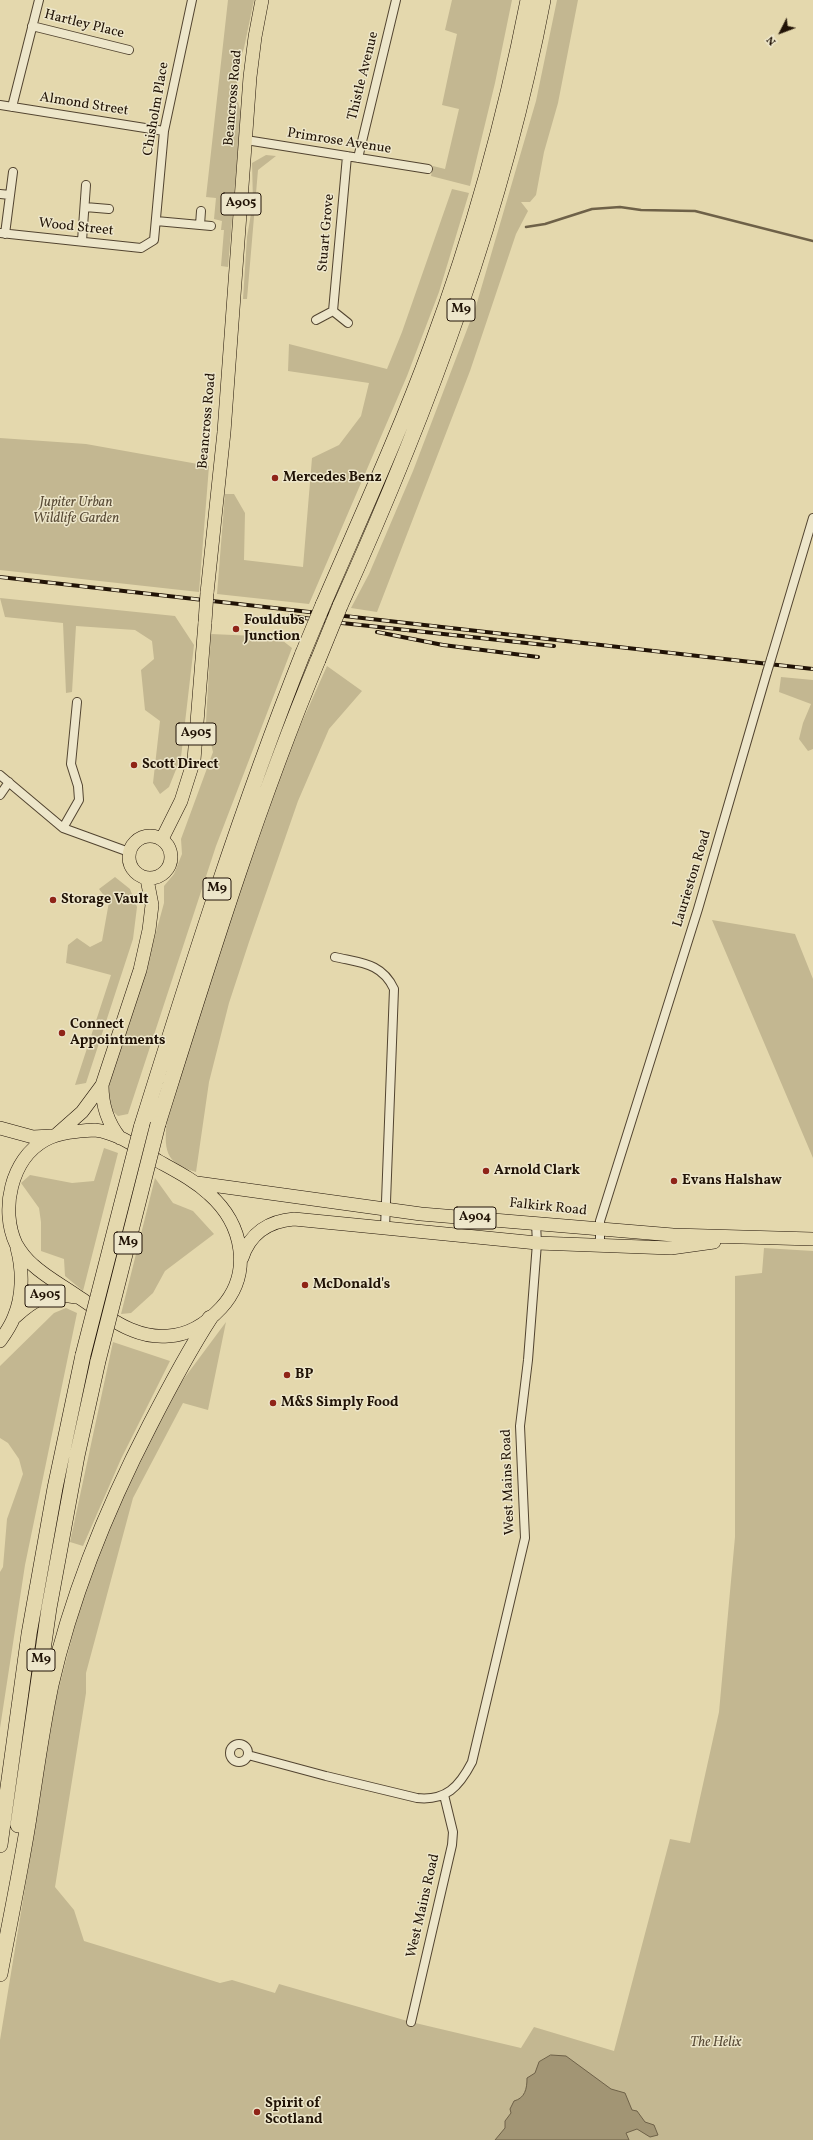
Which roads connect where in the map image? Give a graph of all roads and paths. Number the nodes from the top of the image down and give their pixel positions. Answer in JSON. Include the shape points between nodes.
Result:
{"nodes":[{"id":1,"x":39,"y":0,"type":"edge"},
{"id":2,"x":192,"y":0,"type":"edge"},
{"id":3,"x":262,"y":0,"type":"edge"},
{"id":4,"x":396,"y":0,"type":"edge"},
{"id":5,"x":528,"y":0,"type":"edge"},
{"id":6,"x":544,"y":0,"type":"edge"},
{"id":7,"x":32,"y":26,"type":"junction"},
{"id":8,"x":129,"y":50,"type":"dead end"},
{"id":9,"x":0,"y":105,"type":"edge"},
{"id":10,"x":12,"y":107,"type":"junction"},
{"id":11,"x":164,"y":131,"type":"junction"},
{"id":12,"x":246,"y":140,"type":"junction"},
{"id":13,"x":347,"y":156,"type":"junction"},
{"id":14,"x":358,"y":158,"type":"junction"},
{"id":15,"x":428,"y":169,"type":"dead end"},
{"id":16,"x":13,"y":172,"type":"dead end"},
{"id":17,"x":86,"y":184,"type":"dead end"},
{"id":18,"x":0,"y":194,"type":"edge"},
{"id":19,"x":10,"y":195,"type":"junction"},
{"id":20,"x":85,"y":207,"type":"junction"},
{"id":21,"x":109,"y":209,"type":"dead end"},
{"id":22,"x":201,"y":211,"type":"dead end"},
{"id":23,"x":156,"y":221,"type":"junction"},
{"id":24,"x":200,"y":225,"type":"junction"},
{"id":25,"x":211,"y":226,"type":"dead end"},
{"id":26,"x":2,"y":233,"type":"edge"},
{"id":27,"x":82,"y":241,"type":"junction"},
{"id":28,"x":148,"y":246,"type":"joint"},
{"id":29,"x":333,"y":311,"type":"junction"},
{"id":30,"x":316,"y":320,"type":"dead end"},
{"id":31,"x":348,"y":323,"type":"dead end"},
{"id":32,"x":813,"y":518,"type":"edge"},
{"id":33,"x":77,"y":702,"type":"dead end"},
{"id":34,"x":0,"y":775,"type":"edge"},
{"id":35,"x":9,"y":782,"type":"junction"},
{"id":36,"x":0,"y":795,"type":"edge"},
{"id":37,"x":63,"y":828,"type":"junction"},
{"id":38,"x":162,"y":839,"type":"junction"},
{"id":39,"x":129,"y":852,"type":"junction"},
{"id":40,"x":147,"y":879,"type":"junction"},
{"id":41,"x":335,"y":957,"type":"dead end"},
{"id":42,"x":102,"y":1085,"type":"junction"},
{"id":43,"x":0,"y":1128,"type":"edge"},
{"id":44,"x":55,"y":1135,"type":"junction"},
{"id":45,"x":120,"y":1138,"type":"junction"},
{"id":46,"x":195,"y":1183,"type":"junction"},
{"id":47,"x":0,"y":1202,"type":"edge"},
{"id":48,"x":385,"y":1210,"type":"junction"},
{"id":49,"x":536,"y":1224,"type":"junction"},
{"id":50,"x":384,"y":1228,"type":"junction"},
{"id":51,"x":599,"y":1229,"type":"junction"},
{"id":52,"x":13,"y":1237,"type":"junction"},
{"id":53,"x":756,"y":1237,"type":"junction"},
{"id":54,"x":813,"y":1239,"type":"edge"},
{"id":55,"x":537,"y":1243,"type":"junction"},
{"id":56,"x":600,"y":1246,"type":"junction"},
{"id":57,"x":241,"y":1260,"type":"junction"},
{"id":58,"x":81,"y":1298,"type":"junction"},
{"id":59,"x":14,"y":1317,"type":"junction"},
{"id":60,"x":210,"y":1318,"type":"junction"},
{"id":61,"x":0,"y":1341,"type":"edge"},
{"id":62,"x":248,"y":1754,"type":"dead end"},
{"id":63,"x":444,"y":1795,"type":"junction"},
{"id":64,"x":0,"y":1845,"type":"edge"},
{"id":65,"x":0,"y":1960,"type":"edge"},
{"id":66,"x":0,"y":1974,"type":"edge"},
{"id":67,"x":411,"y":2022,"type":"dead end"}],
"edges":[{"from":1,"to":7,"type":"street"},
{"from":2,"to":11,"type":"street","name":"Chisholm Place"},
{"from":3,"to":12,"type":"main road","name":"Beancross Road","number":"A905","via":[[252,57]]},
{"from":4,"to":14,"type":"street","name":"Thistle Avenue"},
{"from":5,"to":64,"type":"highway","number":"M9","bridge":true,"via":[[492,155],[456,276],[405,416],[303,653],[239,822],[191,965],[141,1128],[83,1355],[55,1488],[31,1619]]},
{"from":6,"to":65,"type":"highway","number":"M9","bridge":true,"via":[[524,92],[467,291],[410,444],[340,606],[258,815],[207,966],[158,1124],[98,1361],[77,1456],[49,1608]]},
{"from":7,"to":8,"type":"street","name":"Hartley Place"},
{"from":7,"to":10,"type":"street"},
{"from":9,"to":10,"type":"street","name":"Almond Street"},
{"from":10,"to":11,"type":"street","name":"Almond Street"},
{"from":11,"to":23,"type":"street","name":"Chisholm Place"},
{"from":12,"to":13,"type":"street","name":"Primrose Avenue"},
{"from":12,"to":38,"type":"main road","name":"Beancross Road","number":"A905","bridge":true,"via":[[224,432],[207,593],[194,760],[181,801]]},
{"from":13,"to":14,"type":"street","name":"Primrose Avenue"},
{"from":13,"to":29,"type":"street","name":"Stuart Grove"},
{"from":14,"to":15,"type":"street","name":"Primrose Avenue"},
{"from":16,"to":19,"type":"street"},
{"from":17,"to":20,"type":"street"},
{"from":18,"to":19,"type":"street"},
{"from":19,"to":26,"type":"street"},
{"from":20,"to":21,"type":"street"},
{"from":20,"to":27,"type":"street"},
{"from":22,"to":24,"type":"street"},
{"from":23,"to":24,"type":"street"},
{"from":23,"to":28,"type":"street","name":"Chisholm Place","via":[[154,240]]},
{"from":24,"to":25,"type":"street"},
{"from":26,"to":27,"type":"street","name":"Wood Street"},
{"from":27,"to":28,"type":"street","name":"Wood Street","via":[[141,248]]},
{"from":29,"to":30,"type":"street"},
{"from":29,"to":31,"type":"street"},
{"from":32,"to":51,"type":"street","name":"Laurieston Road","bridge":true,"via":[[696,914]]},
{"from":33,"to":37,"type":"street","via":[[71,764],[78,786],[79,800]]},
{"from":34,"to":35,"type":"street"},
{"from":35,"to":36,"type":"street"},
{"from":35,"to":37,"type":"street"},
{"from":37,"to":39,"type":"street"},
{"from":38,"to":39,"type":"main road","via":[[150,835],[143,837],[132,845]]},
{"from":38,"to":40,"type":"main road","via":[[170,850],[170,865],[163,875]]},
{"from":39,"to":40,"type":"main road","via":[[132,869]]},
{"from":40,"to":42,"type":"main road","via":[[152,905],[149,930],[140,970]]},
{"from":41,"to":48,"type":"street","via":[[373,966],[383,972],[394,989]]},
{"from":42,"to":44,"type":"main road","via":[[83,1110]]},
{"from":42,"to":45,"type":"main road","via":[[106,1112]]},
{"from":43,"to":44,"type":"main road","via":[[33,1137]]},
{"from":44,"to":45,"type":"main road","via":[[95,1130]]},
{"from":44,"to":52,"type":"main road","via":[[29,1153],[8,1189],[7,1202]]},
{"from":45,"to":46,"type":"main road"},
{"from":46,"to":48,"type":"main road","name":"Falkirk Road","number":"A904"},
{"from":46,"to":57,"type":"main road","via":[[214,1198],[229,1216],[238,1238]]},
{"from":47,"to":52,"type":"main road"},
{"from":48,"to":49,"type":"main road","name":"Falkirk Road","number":"A904"},
{"from":48,"to":50,"type":"street"},
{"from":49,"to":51,"type":"main road","name":"Falkirk Road","number":"A904"},
{"from":49,"to":55,"type":"street","name":"West Mains Road"},
{"from":50,"to":55,"type":"main road","name":"Falkirk Road","number":"A904"},
{"from":50,"to":57,"type":"main road","name":"Falkirk Road","number":"A904","via":[[282,1220],[272,1223],[256,1235],[244,1250]]},
{"from":51,"to":53,"type":"main road","name":"Falkirk Road","number":"A904"},
{"from":51,"to":56,"type":"street","name":"Laurieston Road"},
{"from":52,"to":58,"type":"main road","via":[[31,1264]]},
{"from":52,"to":59,"type":"main road","number":"A905","via":[[22,1271],[21,1289]]},
{"from":53,"to":54,"type":"main road","name":"Falkirk Road","number":"A904"},
{"from":53,"to":56,"type":"main road","name":"Falkirk Road","number":"A904","via":[[671,1248]]},
{"from":55,"to":56,"type":"main road","name":"Falkirk Road","number":"A904"},
{"from":55,"to":63,"type":"street","name":"West Mains Road","via":[[520,1426],[525,1538],[472,1762],[465,1776]]},
{"from":57,"to":60,"type":"main road","via":[[234,1290]]},
{"from":58,"to":59,"type":"main road","number":"A905","via":[[48,1296],[29,1304]]},
{"from":58,"to":60,"type":"main road","via":[[120,1325],[148,1335],[182,1334]]},
{"from":59,"to":61,"type":"main road","number":"A905"},
{"from":60,"to":66,"type":"highway","via":[[185,1358],[123,1478],[102,1524],[77,1592],[47,1707],[24,1850]]},
{"from":62,"to":63,"type":"street","via":[[417,1798],[431,1799]]},
{"from":63,"to":67,"type":"street","name":"West Mains Road","via":[[453,1832],[452,1845]]}]}
